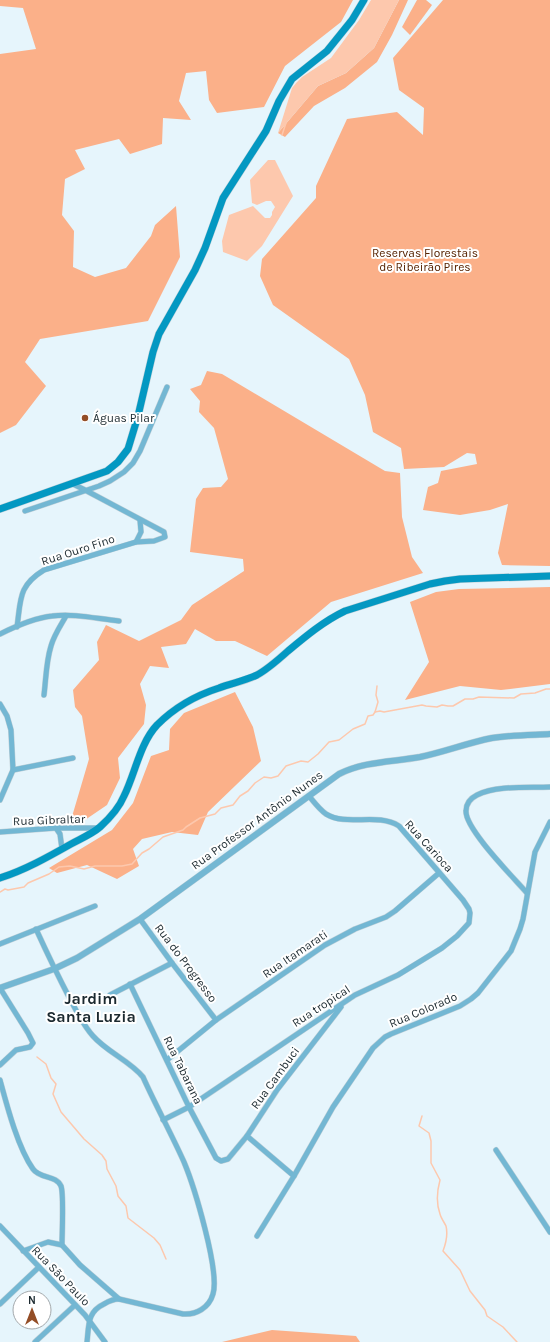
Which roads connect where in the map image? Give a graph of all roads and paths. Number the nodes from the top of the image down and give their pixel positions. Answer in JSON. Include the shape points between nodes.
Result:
{"nodes":[{"id":1,"x":364,"y":0,"type":"edge"},
{"id":2,"x":167,"y":387,"type":"dead end"},
{"id":3,"x":74,"y":484,"type":"junction"},
{"id":4,"x":84,"y":490,"type":"junction"},
{"id":5,"x":0,"y":509,"type":"edge"},
{"id":6,"x":25,"y":511,"type":"dead end"},
{"id":7,"x":140,"y":520,"type":"junction"},
{"id":8,"x":136,"y":542,"type":"junction"},
{"id":9,"x":550,"y":576,"type":"edge"},
{"id":10,"x":66,"y":616,"type":"junction"},
{"id":11,"x":119,"y":621,"type":"dead end"},
{"id":12,"x":17,"y":627,"type":"junction"},
{"id":13,"x":0,"y":634,"type":"edge"},
{"id":14,"x":44,"y":695,"type":"dead end"},
{"id":15,"x":0,"y":704,"type":"edge"},
{"id":16,"x":550,"y":734,"type":"edge"},
{"id":17,"x":73,"y":758,"type":"dead end"},
{"id":18,"x":13,"y":770,"type":"junction"},
{"id":19,"x":550,"y":787,"type":"edge"},
{"id":20,"x":309,"y":796,"type":"junction"},
{"id":21,"x":0,"y":800,"type":"edge"},
{"id":22,"x":550,"y":822,"type":"edge"},
{"id":23,"x":56,"y":828,"type":"junction"},
{"id":24,"x":98,"y":828,"type":"junction"},
{"id":25,"x":0,"y":832,"type":"edge"},
{"id":26,"x":62,"y":849,"type":"junction"},
{"id":27,"x":439,"y":873,"type":"junction"},
{"id":28,"x":0,"y":878,"type":"edge"},
{"id":29,"x":527,"y":893,"type":"junction"},
{"id":30,"x":463,"y":900,"type":"joint"},
{"id":31,"x":95,"y":906,"type":"dead end"},
{"id":32,"x":140,"y":919,"type":"junction"},
{"id":33,"x":36,"y":929,"type":"junction"},
{"id":34,"x":0,"y":944,"type":"edge"},
{"id":35,"x":172,"y":962,"type":"junction"},
{"id":36,"x":54,"y":969,"type":"junction"},
{"id":37,"x":130,"y":984,"type":"junction"},
{"id":38,"x":0,"y":988,"type":"edge"},
{"id":39,"x":110,"y":995,"type":"dead end"},
{"id":40,"x":344,"y":1003,"type":"junction"},
{"id":41,"x":216,"y":1020,"type":"junction"},
{"id":42,"x":167,"y":1060,"type":"junction"},
{"id":43,"x":0,"y":1065,"type":"edge"},
{"id":44,"x":0,"y":1080,"type":"edge"},
{"id":45,"x":189,"y":1107,"type":"junction"},
{"id":46,"x":163,"y":1120,"type":"junction"},
{"id":47,"x":247,"y":1136,"type":"junction"},
{"id":48,"x":496,"y":1150,"type":"dead end"},
{"id":49,"x":221,"y":1160,"type":"joint"},
{"id":50,"x":294,"y":1176,"type":"junction"},
{"id":51,"x":0,"y":1226,"type":"edge"},
{"id":52,"x":550,"y":1232,"type":"edge"},
{"id":53,"x":257,"y":1236,"type":"dead end"},
{"id":54,"x":62,"y":1245,"type":"junction"},
{"id":55,"x":23,"y":1251,"type":"junction"},
{"id":56,"x":39,"y":1267,"type":"junction"},
{"id":57,"x":119,"y":1299,"type":"junction"},
{"id":58,"x":0,"y":1304,"type":"edge"},
{"id":59,"x":75,"y":1305,"type":"junction"},
{"id":60,"x":89,"y":1321,"type":"junction"},
{"id":61,"x":36,"y":1342,"type":"edge"},
{"id":62,"x":88,"y":1342,"type":"edge"},
{"id":63,"x":104,"y":1342,"type":"edge"}],
"edges":[{"from":1,"to":3,"type":"main road","via":[[352,20],[327,51],[292,79],[266,131],[223,198],[205,248],[159,334],[128,449],[114,467]]},
{"from":2,"to":4,"type":"street","via":[[133,463],[110,481]]},
{"from":3,"to":4,"type":"street","name":"Rua Ouro Fino"},
{"from":3,"to":5,"type":"main road"},
{"from":4,"to":6,"type":"street"},
{"from":4,"to":7,"type":"street","name":"Rua Ouro Fino"},
{"from":7,"to":8,"type":"street","via":[[141,532]]},
{"from":7,"to":8,"type":"street","name":"Rua Ouro Fino","via":[[164,532],[166,537]]},
{"from":8,"to":12,"type":"street","name":"Rua Ouro Fino","via":[[44,570],[32,577],[21,597]]},
{"from":9,"to":24,"type":"main road","via":[[445,581],[345,611],[333,617],[271,666],[244,680],[199,696],[156,726],[147,739],[120,805]]},
{"from":10,"to":11,"type":"street"},
{"from":10,"to":12,"type":"street","via":[[43,617]]},
{"from":10,"to":14,"type":"street","via":[[51,645]]},
{"from":12,"to":13,"type":"street"},
{"from":15,"to":18,"type":"street","via":[[11,730]]},
{"from":16,"to":20,"type":"street","name":"Rua Professor Antônio Nunes","via":[[493,738],[420,757],[353,767]]},
{"from":17,"to":18,"type":"street"},
{"from":18,"to":21,"type":"street"},
{"from":19,"to":29,"type":"street","via":[[487,791],[472,798],[467,804],[466,812],[472,828]]},
{"from":20,"to":27,"type":"street","name":"Rua Carioca","via":[[321,810],[335,818],[393,822],[405,832]]},
{"from":20,"to":32,"type":"street","name":"Rua Professor Antônio Nunes"},
{"from":22,"to":29,"type":"street","name":"Rua Colorado","via":[[535,852]]},
{"from":23,"to":24,"type":"street","name":"Rua Gibraltar"},
{"from":23,"to":25,"type":"street","name":"Rua Gibraltar"},
{"from":23,"to":26,"type":"street","via":[[60,834]]},
{"from":24,"to":26,"type":"main road"},
{"from":26,"to":28,"type":"main road"},
{"from":27,"to":30,"type":"street","name":"Rua Carioca"},
{"from":27,"to":41,"type":"street","name":"Rua Itamarati","via":[[386,917],[355,929],[325,945]]},
{"from":29,"to":50,"type":"street","name":"Rua Colorado","via":[[520,929],[511,951],[478,993],[460,1006],[390,1034],[380,1041],[333,1107]]},
{"from":30,"to":40,"type":"street","name":"Rua tropical","via":[[469,909],[470,918],[466,927],[457,936],[398,975],[355,995]]},
{"from":31,"to":33,"type":"street"},
{"from":32,"to":35,"type":"street","name":"Rua do Progresso"},
{"from":32,"to":36,"type":"street","name":"Rua Professor Antônio Nunes","via":[[77,958]]},
{"from":33,"to":34,"type":"street"},
{"from":33,"to":36,"type":"street"},
{"from":35,"to":37,"type":"street"},
{"from":35,"to":41,"type":"street","name":"Rua do Progresso"},
{"from":36,"to":38,"type":"street","name":"Rua Professor Antônio Nunes"},
{"from":36,"to":46,"type":"street","via":[[92,1035],[143,1077]]},
{"from":37,"to":39,"type":"street"},
{"from":37,"to":42,"type":"street","name":"Rua Tabarana"},
{"from":38,"to":43,"type":"street","via":[[28,1033],[32,1045],[16,1050]]},
{"from":40,"to":45,"type":"street","name":"Rua tropical"},
{"from":40,"to":47,"type":"street","name":"Rua Cambuci","via":[[277,1090]]},
{"from":41,"to":42,"type":"street","name":"Rua Itamarati"},
{"from":42,"to":45,"type":"street","name":"Rua Tabarana"},
{"from":44,"to":54,"type":"street","via":[[23,1152],[36,1172],[56,1180],[62,1189]]},
{"from":45,"to":46,"type":"street","name":"Rua tropical"},
{"from":45,"to":49,"type":"street","name":"Rua Tabarana","via":[[216,1158]]},
{"from":46,"to":57,"type":"street","via":[[184,1163],[197,1202],[214,1273],[213,1296],[204,1308],[190,1314]]},
{"from":47,"to":49,"type":"street","name":"Rua Cambuci","via":[[228,1159]]},
{"from":47,"to":50,"type":"street"},
{"from":48,"to":52,"type":"street"},
{"from":50,"to":53,"type":"street","name":"Rua Colorado"},
{"from":51,"to":55,"type":"street","name":"Rua São Paulo"},
{"from":54,"to":55,"type":"street","via":[[48,1242]]},
{"from":54,"to":57,"type":"street","via":[[80,1265]]},
{"from":55,"to":56,"type":"street","name":"Rua São Paulo"},
{"from":56,"to":58,"type":"street"},
{"from":56,"to":59,"type":"street","name":"Rua São Paulo"},
{"from":57,"to":60,"type":"street","via":[[97,1307]]},
{"from":59,"to":60,"type":"street","name":"Rua São Paulo"},
{"from":59,"to":61,"type":"street"},
{"from":60,"to":62,"type":"street"},
{"from":60,"to":63,"type":"street","name":"Rua São Paulo"}]}
